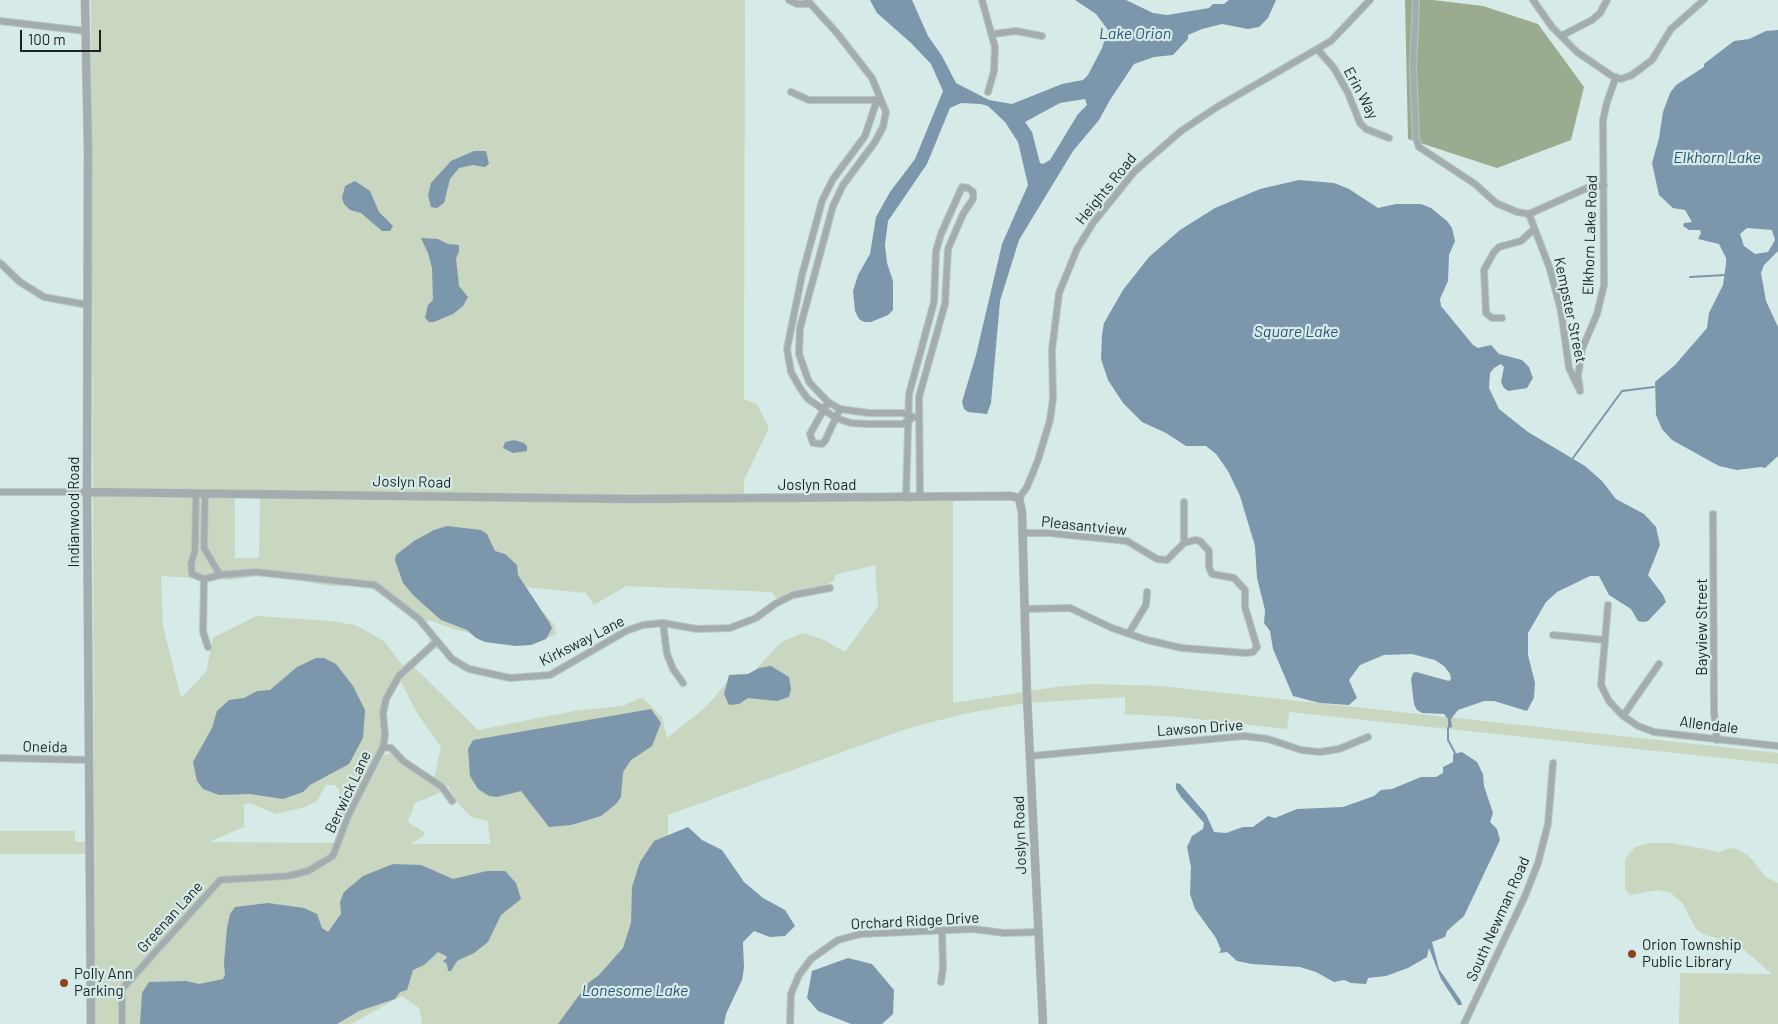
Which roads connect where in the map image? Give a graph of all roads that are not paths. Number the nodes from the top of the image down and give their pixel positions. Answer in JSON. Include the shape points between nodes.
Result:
{"nodes":[{"id":1,"x":85,"y":0,"type":"edge"},
{"id":2,"x":789,"y":0,"type":"edge"},
{"id":3,"x":982,"y":0,"type":"edge"},
{"id":4,"x":1370,"y":0,"type":"edge"},
{"id":5,"x":1416,"y":0,"type":"edge"},
{"id":6,"x":1607,"y":0,"type":"edge"},
{"id":7,"x":1704,"y":0,"type":"edge"},
{"id":8,"x":809,"y":2,"type":"edge"},
{"id":9,"x":1534,"y":2,"type":"edge"},
{"id":10,"x":0,"y":21,"type":"edge"},
{"id":11,"x":85,"y":31,"type":"junction"},
{"id":12,"x":993,"y":34,"type":"junction"},
{"id":13,"x":1042,"y":36,"type":"dead end"},
{"id":14,"x":1561,"y":36,"type":"junction"},
{"id":15,"x":1318,"y":50,"type":"junction"},
{"id":16,"x":1616,"y":77,"type":"junction"},
{"id":17,"x":791,"y":92,"type":"dead end"},
{"id":18,"x":988,"y":92,"type":"dead end"},
{"id":19,"x":880,"y":100,"type":"junction"},
{"id":20,"x":1389,"y":138,"type":"dead end"},
{"id":21,"x":1604,"y":185,"type":"junction"},
{"id":22,"x":953,"y":208,"type":"junction"},
{"id":23,"x":963,"y":214,"type":"junction"},
{"id":24,"x":1529,"y":214,"type":"junction"},
{"id":25,"x":1534,"y":230,"type":"junction"},
{"id":26,"x":0,"y":263,"type":"edge"},
{"id":27,"x":88,"y":305,"type":"junction"},
{"id":28,"x":1502,"y":318,"type":"dead end"},
{"id":29,"x":1580,"y":391,"type":"joint"},
{"id":30,"x":828,"y":402,"type":"junction"},
{"id":31,"x":840,"y":409,"type":"junction"},
{"id":32,"x":822,"y":410,"type":"junction"},
{"id":33,"x":836,"y":418,"type":"junction"},
{"id":34,"x":907,"y":418,"type":"junction"},
{"id":35,"x":918,"y":418,"type":"junction"},
{"id":36,"x":0,"y":492,"type":"edge"},
{"id":37,"x":87,"y":492,"type":"junction"},
{"id":38,"x":196,"y":493,"type":"junction"},
{"id":39,"x":205,"y":493,"type":"junction"},
{"id":40,"x":920,"y":497,"type":"junction"},
{"id":41,"x":906,"y":498,"type":"junction"},
{"id":42,"x":1019,"y":498,"type":"junction"},
{"id":43,"x":1184,"y":502,"type":"dead end"},
{"id":44,"x":1713,"y":514,"type":"dead end"},
{"id":45,"x":1022,"y":533,"type":"junction"},
{"id":46,"x":1184,"y":542,"type":"junction"},
{"id":47,"x":220,"y":575,"type":"junction"},
{"id":48,"x":204,"y":579,"type":"junction"},
{"id":49,"x":830,"y":588,"type":"dead end"},
{"id":50,"x":1146,"y":592,"type":"dead end"},
{"id":51,"x":1608,"y":606,"type":"dead end"},
{"id":52,"x":1025,"y":609,"type":"junction"},
{"id":53,"x":663,"y":623,"type":"junction"},
{"id":54,"x":1129,"y":633,"type":"junction"},
{"id":55,"x":1553,"y":634,"type":"dead end"},
{"id":56,"x":1605,"y":640,"type":"junction"},
{"id":57,"x":437,"y":641,"type":"junction"},
{"id":58,"x":208,"y":647,"type":"dead end"},
{"id":59,"x":1659,"y":664,"type":"dead end"},
{"id":60,"x":683,"y":683,"type":"dead end"},
{"id":61,"x":1623,"y":716,"type":"junction"},
{"id":62,"x":1368,"y":737,"type":"dead end"},
{"id":63,"x":1717,"y":740,"type":"junction"},
{"id":64,"x":1778,"y":746,"type":"edge"},
{"id":65,"x":383,"y":747,"type":"junction"},
{"id":66,"x":1031,"y":756,"type":"junction"},
{"id":67,"x":0,"y":758,"type":"edge"},
{"id":68,"x":89,"y":760,"type":"junction"},
{"id":69,"x":1553,"y":762,"type":"dead end"},
{"id":70,"x":452,"y":801,"type":"dead end"},
{"id":71,"x":220,"y":880,"type":"joint"},
{"id":72,"x":942,"y":931,"type":"junction"},
{"id":73,"x":1039,"y":932,"type":"junction"},
{"id":74,"x":941,"y":982,"type":"dead end"},
{"id":75,"x":91,"y":1024,"type":"edge"},
{"id":76,"x":122,"y":1024,"type":"edge"},
{"id":77,"x":790,"y":1024,"type":"edge"},
{"id":78,"x":1043,"y":1024,"type":"edge"},
{"id":79,"x":1464,"y":1024,"type":"edge"}],
"edges":[{"from":1,"to":11,"type":"street","name":"Indianwood Road"},
{"from":2,"to":8,"type":"street","via":[[796,4]]},
{"from":3,"to":12,"type":"street"},
{"from":4,"to":15,"type":"street","name":"Heights Road","via":[[1342,31]]},
{"from":5,"to":24,"type":"street","via":[[1413,67],[1419,147],[1475,184],[1496,203]]},
{"from":6,"to":14,"type":"street","via":[[1592,20]]},
{"from":7,"to":16,"type":"street","via":[[1671,29],[1652,60],[1632,75],[1621,79]]},
{"from":8,"to":19,"type":"street","via":[[872,78]]},
{"from":9,"to":14,"type":"street"},
{"from":10,"to":11,"type":"street"},
{"from":11,"to":27,"type":"street","name":"Indianwood Road"},
{"from":12,"to":13,"type":"street","via":[[1016,31]]},
{"from":12,"to":18,"type":"street","via":[[995,59]]},
{"from":14,"to":16,"type":"street","via":[[1582,55]]},
{"from":15,"to":20,"type":"street","name":"Erin Way","via":[[1334,68],[1360,123],[1366,129]]},
{"from":15,"to":42,"type":"street","name":"Heights Road","via":[[1181,131],[1134,172],[1092,223],[1059,293],[1052,350],[1050,420],[1038,460]]},
{"from":16,"to":21,"type":"street","name":"Elkhorn Lake Road","via":[[1603,120]]},
{"from":17,"to":19,"type":"street","via":[[809,100]]},
{"from":19,"to":30,"type":"street","via":[[886,112],[883,127],[843,185],[833,206],[800,328],[798,342],[803,368],[809,382]]},
{"from":19,"to":32,"type":"street","via":[[865,136],[833,179],[822,201],[788,336],[791,372],[808,399]]},
{"from":21,"to":24,"type":"street","via":[[1587,188]]},
{"from":21,"to":29,"type":"street","name":"Elkhorn Lake Road","via":[[1604,285],[1597,314],[1582,349],[1578,376]]},
{"from":22,"to":23,"type":"street"},
{"from":22,"to":23,"type":"street","via":[[962,187],[968,188],[973,192],[973,199]]},
{"from":22,"to":34,"type":"street","via":[[936,251],[935,296],[909,394]]},
{"from":23,"to":35,"type":"street","via":[[948,250],[945,304],[921,387]]},
{"from":24,"to":25,"type":"street","name":"Kempster Street"},
{"from":25,"to":28,"type":"street","via":[[1521,242],[1499,247],[1484,270],[1486,312],[1492,318]]},
{"from":25,"to":29,"type":"street","name":"Kempster Street","via":[[1550,269],[1561,311],[1569,368]]},
{"from":26,"to":27,"type":"street","via":[[20,282],[44,297]]},
{"from":27,"to":37,"type":"street","name":"Indianwood Road"},
{"from":30,"to":31,"type":"street"},
{"from":30,"to":32,"type":"street"},
{"from":31,"to":33,"type":"street"},
{"from":31,"to":34,"type":"street"},
{"from":32,"to":33,"type":"street"},
{"from":32,"to":33,"type":"street","via":[[810,434],[813,443],[825,441]]},
{"from":33,"to":34,"type":"street","via":[[868,424],[902,424]]},
{"from":34,"to":35,"type":"street"},
{"from":34,"to":41,"type":"street"},
{"from":35,"to":40,"type":"street"},
{"from":36,"to":37,"type":"street"},
{"from":37,"to":38,"type":"street","name":"Joslyn Road"},
{"from":37,"to":68,"type":"street","name":"Indianwood Road"},
{"from":38,"to":39,"type":"street","name":"Joslyn Road"},
{"from":38,"to":48,"type":"street","via":[[195,550],[190,564],[192,574]]},
{"from":39,"to":41,"type":"street","name":"Joslyn Road"},
{"from":39,"to":47,"type":"street","via":[[204,548]]},
{"from":40,"to":41,"type":"street","name":"Joslyn Road"},
{"from":40,"to":42,"type":"street","name":"Joslyn Road"},
{"from":42,"to":45,"type":"street","name":"Joslyn Road"},
{"from":43,"to":46,"type":"street"},
{"from":44,"to":63,"type":"street","name":"Bayview Street","via":[[1714,712]]},
{"from":45,"to":46,"type":"street","name":"Pleasantview","via":[[1127,541],[1157,559],[1167,560]]},
{"from":45,"to":52,"type":"street","name":"Joslyn Road"},
{"from":46,"to":54,"type":"street","via":[[1200,541],[1209,551],[1212,574],[1234,578],[1245,590],[1245,607],[1256,642],[1253,652],[1182,648]]},
{"from":47,"to":48,"type":"street","name":"Kirksway Lane"},
{"from":47,"to":57,"type":"street","name":"Kirksway Lane","via":[[256,572],[375,585],[410,611]]},
{"from":48,"to":58,"type":"street","via":[[203,632]]},
{"from":49,"to":53,"type":"street","name":"Kirksway Lane","via":[[794,594],[756,618],[730,628],[698,629]]},
{"from":50,"to":54,"type":"street","via":[[1146,605]]},
{"from":51,"to":56,"type":"street","name":"Allendale"},
{"from":52,"to":54,"type":"street","via":[[1070,608]]},
{"from":52,"to":66,"type":"street","name":"Joslyn Road"},
{"from":53,"to":57,"type":"street","name":"Kirksway Lane","via":[[626,631],[562,669],[535,678],[510,678],[469,669],[452,659]]},
{"from":53,"to":60,"type":"street","via":[[667,654]]},
{"from":55,"to":56,"type":"street"},
{"from":56,"to":61,"type":"street","name":"Allendale","via":[[1601,685],[1609,701]]},
{"from":57,"to":65,"type":"street","name":"Berwick Lane","via":[[399,676],[386,699]]},
{"from":59,"to":61,"type":"street"},
{"from":61,"to":63,"type":"street","name":"Allendale","via":[[1654,732]]},
{"from":62,"to":66,"type":"street","name":"Lawson Drive","via":[[1339,749],[1320,752],[1244,736]]},
{"from":63,"to":64,"type":"street","name":"Allendale"},
{"from":65,"to":70,"type":"street","via":[[391,748],[403,761],[442,787]]},
{"from":65,"to":71,"type":"street","name":"Berwick Lane","via":[[348,816],[333,856],[315,868],[288,876]]},
{"from":66,"to":73,"type":"street","name":"Joslyn Road"},
{"from":67,"to":68,"type":"street","name":"Oneida"},
{"from":68,"to":75,"type":"street","name":"Indianwood Road"},
{"from":69,"to":79,"type":"street","name":"South Newman Road","via":[[1548,824],[1538,863]]},
{"from":71,"to":76,"type":"street","name":"Greenan Lane","via":[[122,989]]},
{"from":72,"to":73,"type":"street","name":"Orchard Ridge Drive"},
{"from":72,"to":74,"type":"street","via":[[944,968]]},
{"from":72,"to":77,"type":"street","name":"Orchard Ridge Drive","via":[[861,934],[838,940],[812,959],[799,974],[791,994]]},
{"from":73,"to":78,"type":"street","name":"Joslyn Road"}]}
